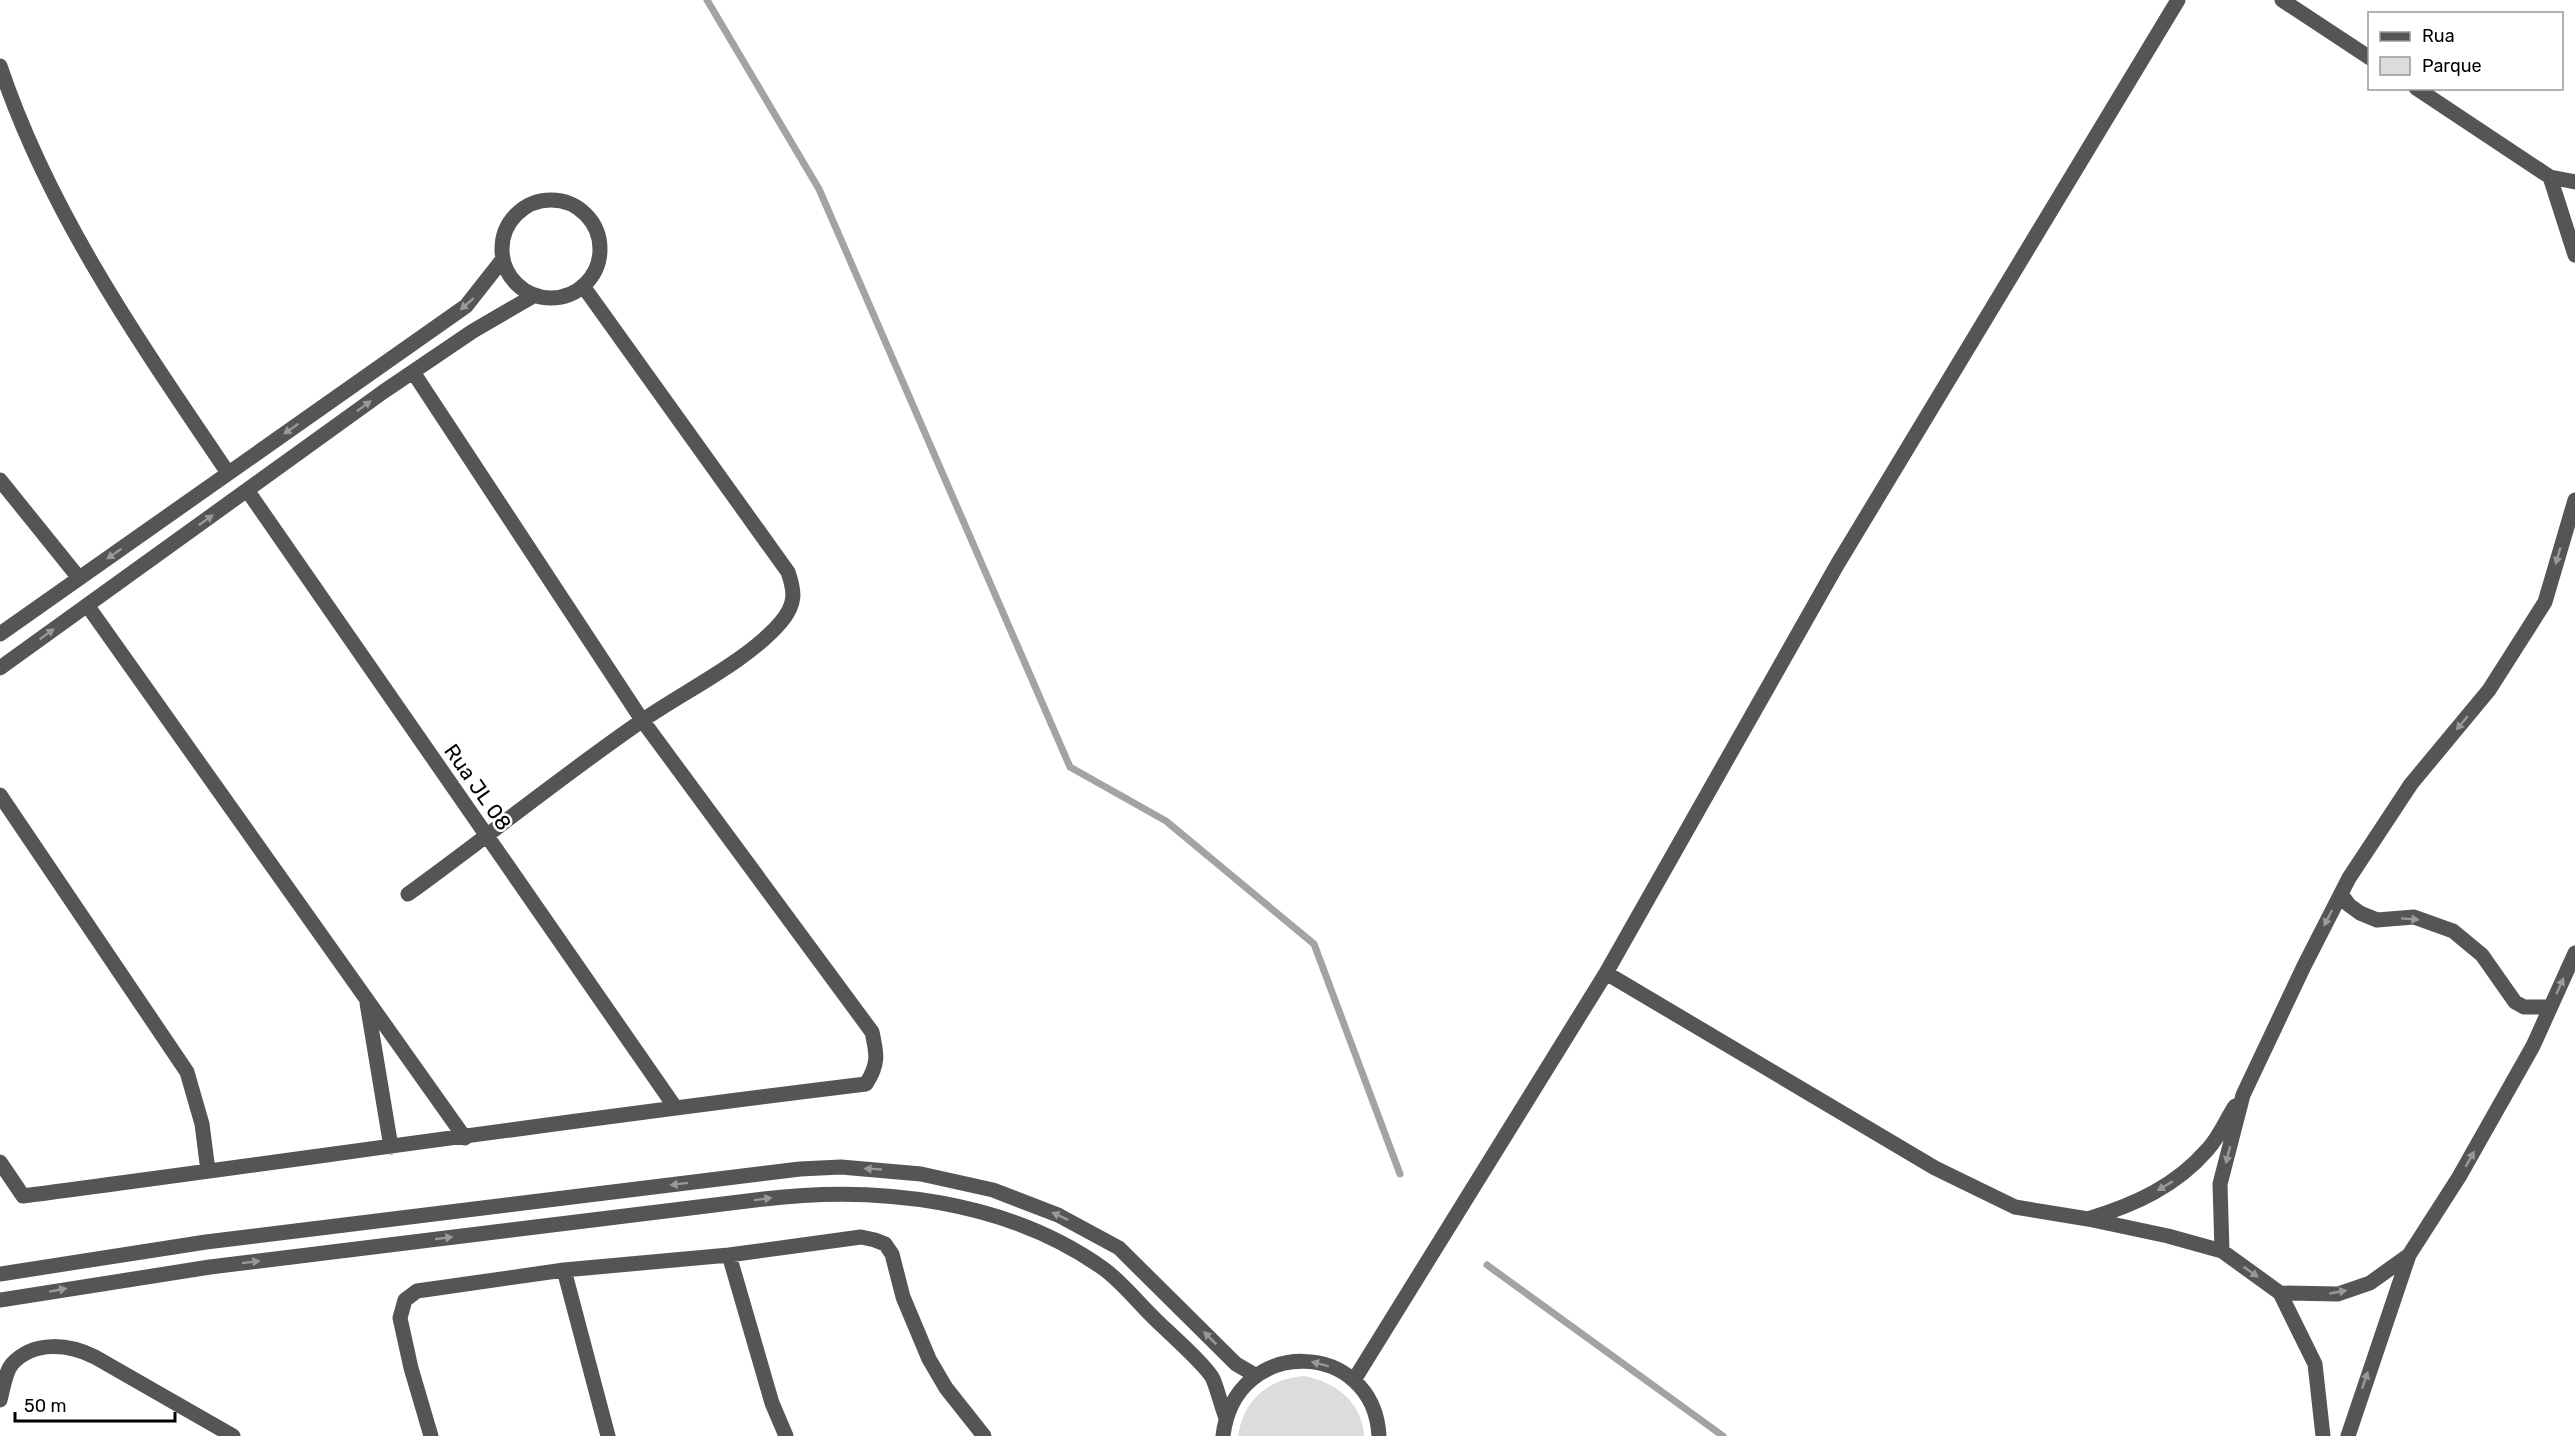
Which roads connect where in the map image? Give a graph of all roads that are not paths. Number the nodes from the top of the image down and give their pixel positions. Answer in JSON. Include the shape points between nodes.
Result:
{"nodes":[{"id":1,"x":2178,"y":0,"type":"edge"},
{"id":2,"x":2282,"y":0,"type":"edge"},
{"id":3,"x":2368,"y":57,"type":"edge"},
{"id":4,"x":0,"y":66,"type":"edge"},
{"id":5,"x":2419,"y":90,"type":"edge"},
{"id":6,"x":2550,"y":177,"type":"junction"},
{"id":7,"x":2575,"y":182,"type":"edge"},
{"id":8,"x":2575,"y":255,"type":"edge"},
{"id":9,"x":503,"y":259,"type":"junction"},
{"id":10,"x":584,"y":286,"type":"junction"},
{"id":11,"x":535,"y":295,"type":"junction"},
{"id":12,"x":413,"y":372,"type":"junction"},
{"id":13,"x":228,"y":473,"type":"junction"},
{"id":14,"x":0,"y":480,"type":"edge"},
{"id":15,"x":247,"y":490,"type":"junction"},
{"id":16,"x":2575,"y":500,"type":"edge"},
{"id":17,"x":146,"y":531,"type":"junction"},
{"id":18,"x":162,"y":551,"type":"junction"},
{"id":19,"x":79,"y":578,"type":"junction"},
{"id":20,"x":87,"y":605,"type":"junction"},
{"id":21,"x":0,"y":634,"type":"edge"},
{"id":22,"x":0,"y":668,"type":"edge"},
{"id":23,"x":642,"y":720,"type":"junction"},
{"id":24,"x":0,"y":795,"type":"edge"},
{"id":25,"x":488,"y":837,"type":"junction"},
{"id":26,"x":408,"y":894,"type":"dead end"},
{"id":27,"x":2341,"y":894,"type":"junction"},
{"id":28,"x":2575,"y":953,"type":"edge"},
{"id":29,"x":1606,"y":973,"type":"junction"},
{"id":30,"x":366,"y":997,"type":"junction"},
{"id":31,"x":2550,"y":1007,"type":"junction"},
{"id":32,"x":2242,"y":1095,"type":"junction"},
{"id":33,"x":675,"y":1107,"type":"junction"},
{"id":34,"x":465,"y":1137,"type":"junction"},
{"id":35,"x":391,"y":1147,"type":"junction"},
{"id":36,"x":0,"y":1162,"type":"edge"},
{"id":37,"x":208,"y":1172,"type":"junction"},
{"id":38,"x":2088,"y":1219,"type":"junction"},
{"id":39,"x":2222,"y":1251,"type":"junction"},
{"id":40,"x":729,"y":1255,"type":"junction"},
{"id":41,"x":2409,"y":1255,"type":"junction"},
{"id":42,"x":564,"y":1270,"type":"junction"},
{"id":43,"x":0,"y":1274,"type":"edge"},
{"id":44,"x":2280,"y":1293,"type":"junction"},
{"id":45,"x":0,"y":1300,"type":"edge"},
{"id":46,"x":1255,"y":1375,"type":"junction"},
{"id":47,"x":1353,"y":1380,"type":"junction"},
{"id":48,"x":0,"y":1400,"type":"edge"},
{"id":49,"x":1226,"y":1418,"type":"junction"},
{"id":50,"x":233,"y":1436,"type":"edge"},
{"id":51,"x":431,"y":1436,"type":"edge"},
{"id":52,"x":608,"y":1436,"type":"edge"},
{"id":53,"x":786,"y":1436,"type":"edge"},
{"id":54,"x":984,"y":1436,"type":"edge"},
{"id":55,"x":1223,"y":1436,"type":"edge"},
{"id":56,"x":1379,"y":1436,"type":"edge"},
{"id":57,"x":2323,"y":1436,"type":"edge"},
{"id":58,"x":2348,"y":1436,"type":"edge"}],
"edges":[{"from":1,"to":29,"type":"street","via":[[1837,566]]},
{"from":2,"to":3,"type":"street"},
{"from":4,"to":13,"type":"street","via":[[26,132],[75,235],[132,330]]},
{"from":5,"to":6,"type":"street"},
{"from":6,"to":7,"type":"street"},
{"from":6,"to":8,"type":"street"},
{"from":9,"to":10,"type":"street","via":[[505,233],[519,212],[542,201],[567,203],[588,217],[600,240],[597,265]]},
{"from":9,"to":11,"type":"street","via":[[514,281]]},
{"from":9,"to":13,"type":"street","one_way":true,"via":[[466,306]]},
{"from":10,"to":11,"type":"street","via":[[561,297]]},
{"from":10,"to":23,"type":"street","via":[[788,572],[794,589],[791,607],[760,643]]},
{"from":11,"to":12,"type":"street","via":[[504,311]]},
{"from":15,"to":12,"type":"street","one_way":true},
{"from":12,"to":23,"type":"street"},
{"from":13,"to":17,"type":"street"},
{"from":14,"to":19,"type":"street"},
{"from":18,"to":15,"type":"street","one_way":true},
{"from":15,"to":25,"type":"street","name":"Rua JL 08"},
{"from":16,"to":27,"type":"street","one_way":true,"via":[[2545,602],[2489,690],[2411,784]]},
{"from":17,"to":18,"type":"street"},
{"from":17,"to":19,"type":"street","one_way":true},
{"from":18,"to":20,"type":"street"},
{"from":19,"to":21,"type":"street"},
{"from":22,"to":20,"type":"street","one_way":true},
{"from":20,"to":30,"type":"street"},
{"from":23,"to":25,"type":"street"},
{"from":23,"to":33,"type":"street","via":[[872,1032],[876,1054],[875,1070],[866,1084]]},
{"from":24,"to":37,"type":"street","via":[[187,1072],[202,1124]]},
{"from":25,"to":26,"type":"street"},
{"from":25,"to":33,"type":"street","name":"Rua JL 08"},
{"from":27,"to":31,"type":"street","one_way":true,"via":[[2360,914],[2377,920],[2414,917],[2453,931],[2482,954],[2515,1002]]},
{"from":27,"to":32,"type":"street","one_way":true},
{"from":31,"to":28,"type":"street","one_way":true},
{"from":29,"to":38,"type":"street","via":[[1935,1168],[2015,1207]]},
{"from":29,"to":47,"type":"street"},
{"from":30,"to":34,"type":"street"},
{"from":30,"to":35,"type":"street"},
{"from":41,"to":31,"type":"street","one_way":true,"via":[[2459,1177],[2533,1046]]},
{"from":32,"to":38,"type":"street","one_way":true,"via":[[2208,1149],[2176,1179],[2133,1205]]},
{"from":32,"to":39,"type":"street","one_way":true,"via":[[2220,1184]]},
{"from":33,"to":34,"type":"street"},
{"from":34,"to":35,"type":"street"},
{"from":35,"to":37,"type":"street"},
{"from":36,"to":37,"type":"street","via":[[22,1196]]},
{"from":38,"to":39,"type":"street"},
{"from":39,"to":44,"type":"street","one_way":true},
{"from":40,"to":42,"type":"street"},
{"from":40,"to":53,"type":"street","via":[[772,1403]]},
{"from":40,"to":54,"type":"street","via":[[861,1237],[885,1244],[929,1359],[946,1388]]},
{"from":44,"to":41,"type":"street","one_way":true,"via":[[2338,1294],[2370,1283]]},
{"from":58,"to":41,"type":"street","one_way":true},
{"from":42,"to":51,"type":"street","via":[[424,1289],[405,1300],[400,1318]]},
{"from":42,"to":52,"type":"street"},
{"from":46,"to":43,"type":"street","one_way":true,"via":[[1236,1364],[1119,1248],[1089,1231],[993,1190],[931,1175],[881,1169],[800,1169],[206,1242]]},
{"from":44,"to":57,"type":"street","via":[[2315,1364]]},
{"from":45,"to":49,"type":"street","one_way":true,"via":[[210,1267],[774,1198],[879,1194],[954,1206],[996,1218],[1048,1238],[1105,1270],[1212,1377]]},
{"from":47,"to":46,"type":"street","one_way":true,"via":[[1339,1370],[1305,1360],[1271,1366]]},
{"from":46,"to":49,"type":"street","via":[[1232,1401]]},
{"from":47,"to":56,"type":"street","via":[[1374,1409]]},
{"from":48,"to":50,"type":"street","via":[[11,1365],[21,1357],[46,1347],[72,1348]]},
{"from":49,"to":55,"type":"street"}]}
